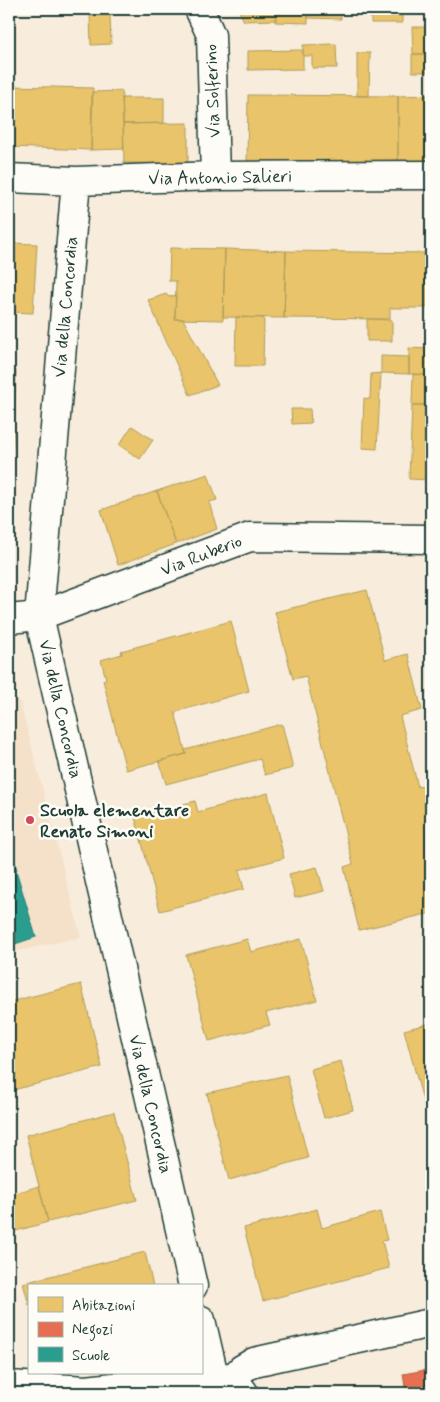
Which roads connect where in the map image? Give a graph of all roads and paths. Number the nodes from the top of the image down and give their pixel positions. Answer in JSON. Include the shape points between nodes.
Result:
{"nodes":[{"id":1,"x":199,"y":9,"type":"edge"},
{"id":2,"x":431,"y":175,"type":"edge"},
{"id":3,"x":215,"y":176,"type":"junction"},
{"id":4,"x":9,"y":178,"type":"edge"},
{"id":5,"x":76,"y":181,"type":"junction"},
{"id":6,"x":431,"y":539,"type":"edge"},
{"id":7,"x":40,"y":616,"type":"junction"},
{"id":8,"x":9,"y":619,"type":"edge"},
{"id":9,"x":193,"y":1284,"type":"edge"},
{"id":10,"x":202,"y":1322,"type":"edge"},
{"id":11,"x":431,"y":1323,"type":"edge"},
{"id":12,"x":9,"y":1385,"type":"edge"},
{"id":13,"x":227,"y":1385,"type":"edge"}],
"edges":[{"from":1,"to":3,"type":"street","name":"Via Solferino","via":[[211,35]]},
{"from":2,"to":3,"type":"street","name":"Via Antonio Salieri"},
{"from":3,"to":5,"type":"street","name":"Via Antonio Salieri"},
{"from":4,"to":5,"type":"street","name":"Via Antonio Salieri"},
{"from":5,"to":7,"type":"street","name":"Via della Concordia"},
{"from":6,"to":7,"type":"street","name":"Via Ruberio","via":[[250,537]]},
{"from":7,"to":8,"type":"street","name":"Via Ruberio"},
{"from":7,"to":9,"type":"street","name":"Via della Concordia"},
{"from":10,"to":13,"type":"street"},
{"from":11,"to":13,"type":"street","via":[[254,1362]]},
{"from":12,"to":13,"type":"street","via":[[86,1390]]}]}
